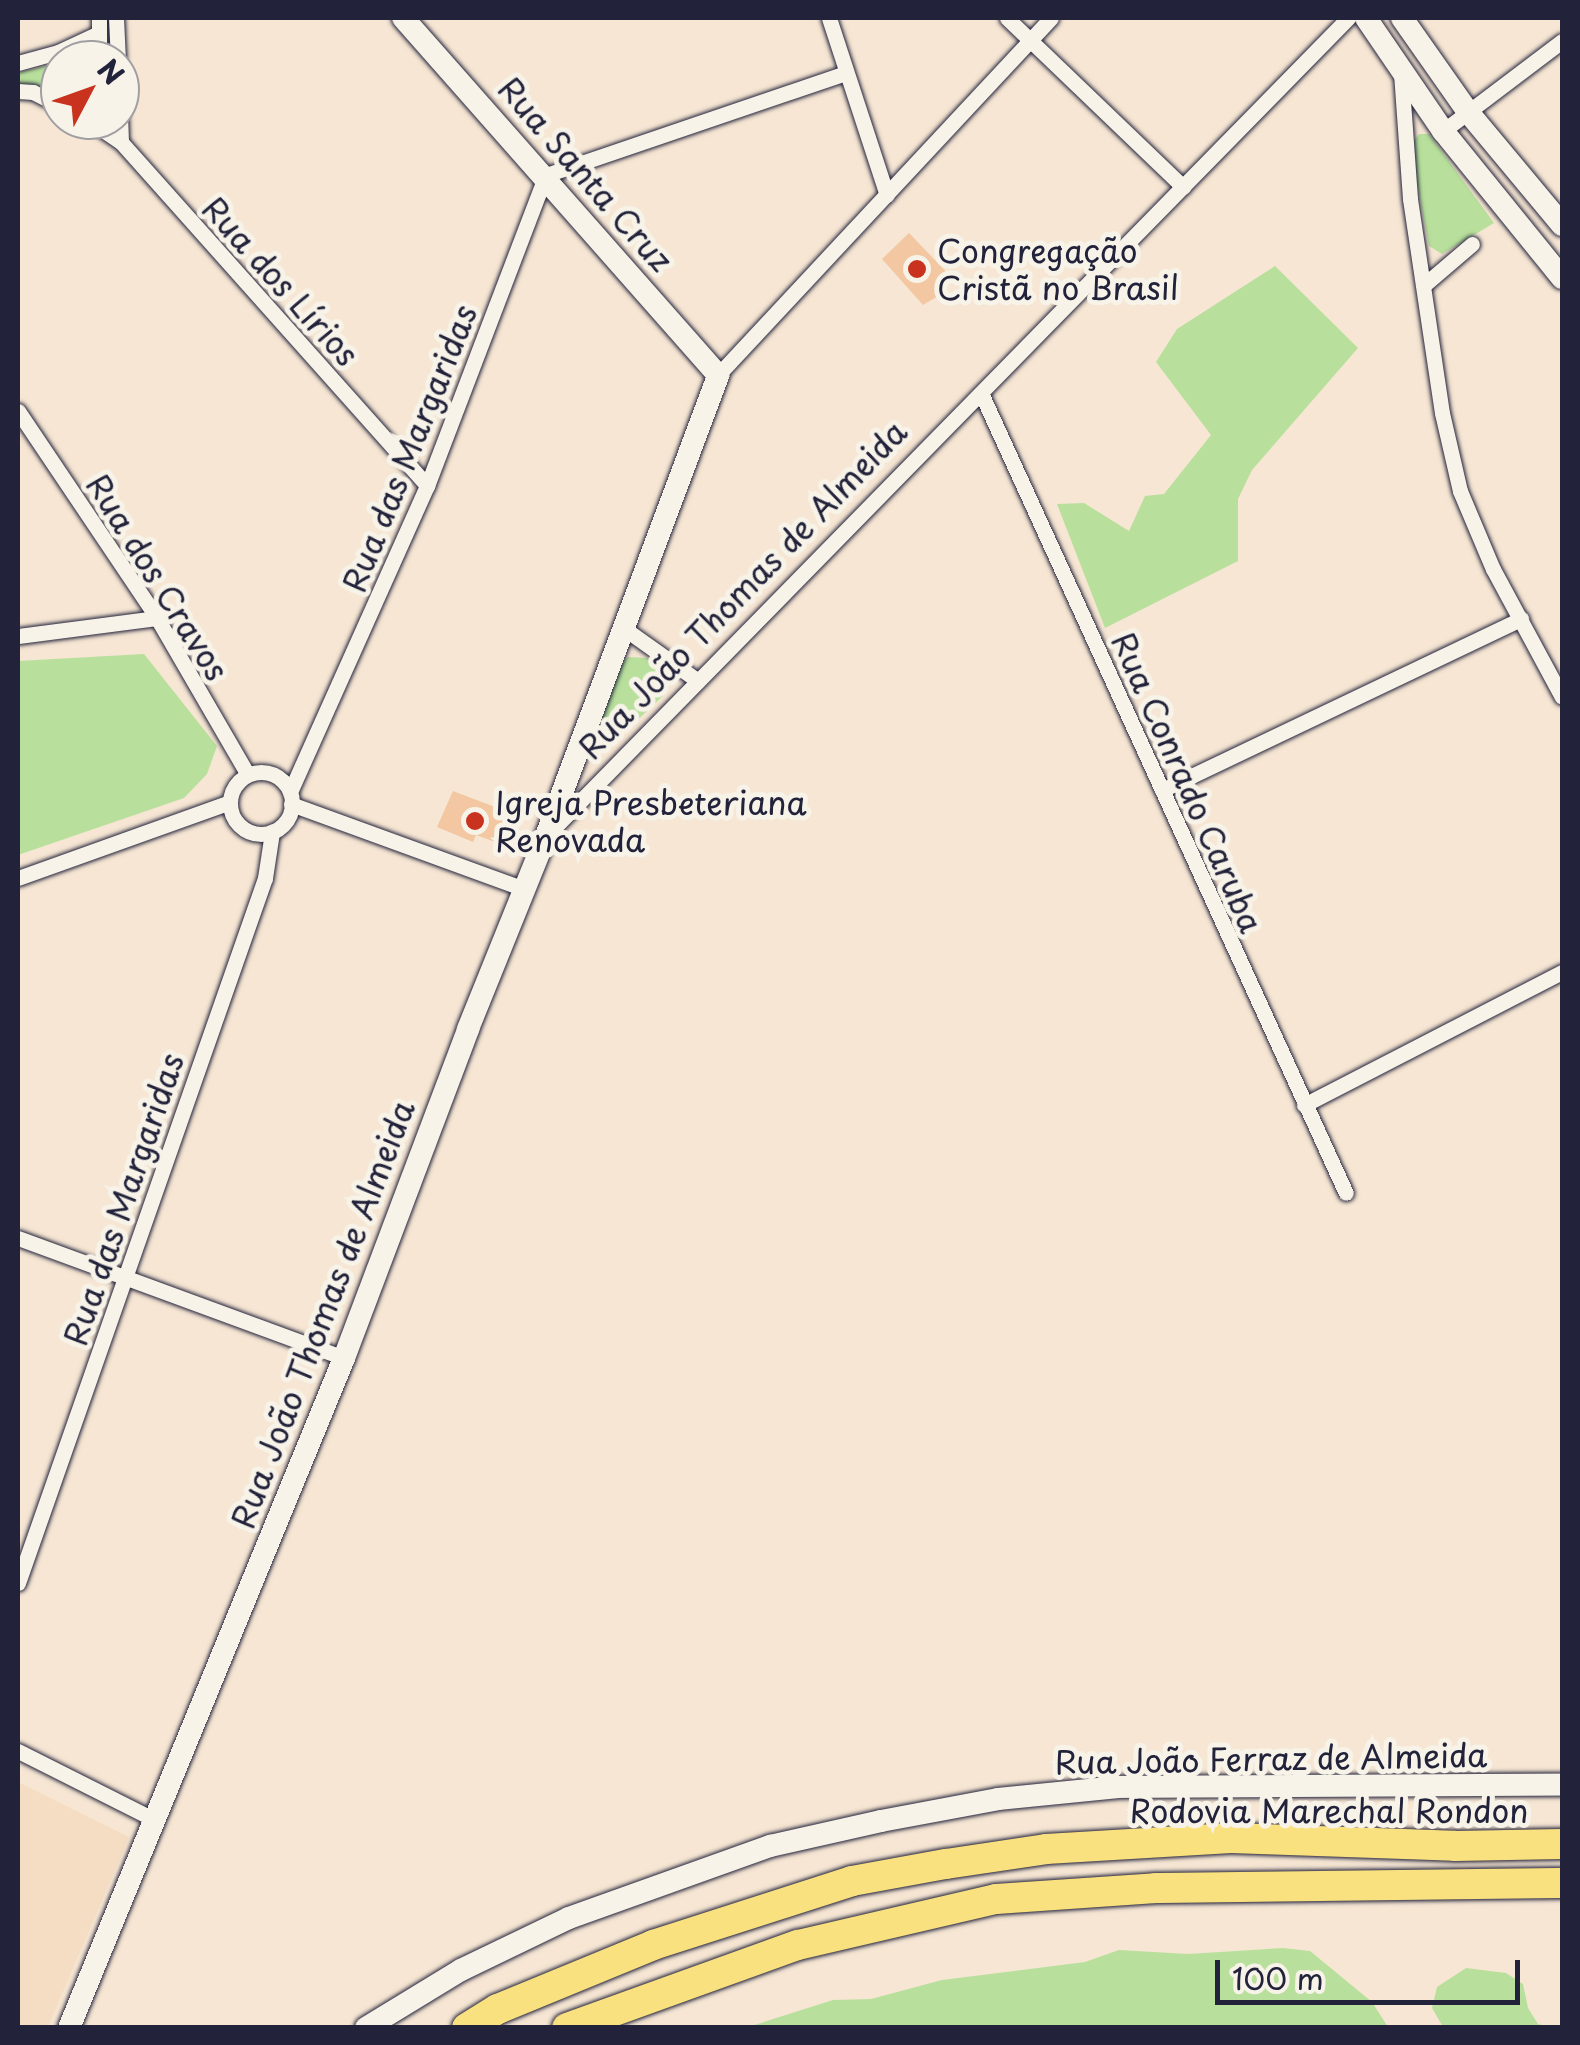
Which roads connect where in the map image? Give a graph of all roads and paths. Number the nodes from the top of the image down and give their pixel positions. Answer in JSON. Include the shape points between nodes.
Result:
{"nodes":[{"id":1,"x":402,"y":18,"type":"edge"},
{"id":2,"x":830,"y":18,"type":"edge"},
{"id":3,"x":1007,"y":18,"type":"edge"},
{"id":4,"x":1051,"y":18,"type":"edge"},
{"id":5,"x":1366,"y":18,"type":"edge"},
{"id":6,"x":1402,"y":18,"type":"edge"},
{"id":7,"x":1337,"y":21,"type":"edge"},
{"id":8,"x":100,"y":26,"type":"edge"},
{"id":9,"x":1030,"y":40,"type":"junction"},
{"id":10,"x":1562,"y":41,"type":"edge"},
{"id":11,"x":18,"y":63,"type":"edge"},
{"id":12,"x":1401,"y":73,"type":"junction"},
{"id":13,"x":846,"y":74,"type":"junction"},
{"id":14,"x":1468,"y":112,"type":"junction"},
{"id":15,"x":1443,"y":131,"type":"junction"},
{"id":16,"x":118,"y":140,"type":"edge"},
{"id":17,"x":121,"y":142,"type":"joint"},
{"id":18,"x":546,"y":175,"type":"junction"},
{"id":19,"x":1182,"y":186,"type":"junction"},
{"id":20,"x":887,"y":195,"type":"junction"},
{"id":21,"x":1562,"y":225,"type":"edge"},
{"id":22,"x":1472,"y":244,"type":"dead end"},
{"id":23,"x":1562,"y":278,"type":"edge"},
{"id":24,"x":1424,"y":285,"type":"junction"},
{"id":25,"x":718,"y":375,"type":"junction"},
{"id":26,"x":980,"y":393,"type":"junction"},
{"id":27,"x":18,"y":411,"type":"edge"},
{"id":28,"x":427,"y":486,"type":"junction"},
{"id":29,"x":156,"y":618,"type":"junction"},
{"id":30,"x":1520,"y":619,"type":"junction"},
{"id":31,"x":622,"y":627,"type":"junction"},
{"id":32,"x":18,"y":636,"type":"edge"},
{"id":33,"x":698,"y":682,"type":"junction"},
{"id":34,"x":1562,"y":697,"type":"edge"},
{"id":35,"x":248,"y":775,"type":"junction"},
{"id":36,"x":1162,"y":790,"type":"junction"},
{"id":37,"x":290,"y":798,"type":"junction"},
{"id":38,"x":230,"y":802,"type":"junction"},
{"id":39,"x":272,"y":832,"type":"junction"},
{"id":40,"x":546,"y":836,"type":"junction"},
{"id":41,"x":18,"y":880,"type":"edge"},
{"id":42,"x":524,"y":889,"type":"junction"},
{"id":43,"x":1562,"y":972,"type":"edge"},
{"id":44,"x":1304,"y":1105,"type":"junction"},
{"id":45,"x":1346,"y":1193,"type":"dead end"},
{"id":46,"x":18,"y":1238,"type":"edge"},
{"id":47,"x":125,"y":1278,"type":"junction"},
{"id":48,"x":344,"y":1358,"type":"junction"},
{"id":49,"x":18,"y":1583,"type":"edge"},
{"id":50,"x":18,"y":1750,"type":"edge"},
{"id":51,"x":1562,"y":1785,"type":"edge"},
{"id":52,"x":155,"y":1820,"type":"junction"},
{"id":53,"x":1562,"y":1844,"type":"edge"},
{"id":54,"x":1562,"y":1883,"type":"edge"},
{"id":55,"x":69,"y":2028,"type":"edge"},
{"id":56,"x":366,"y":2028,"type":"edge"},
{"id":57,"x":467,"y":2028,"type":"edge"},
{"id":58,"x":567,"y":2028,"type":"edge"}],
"edges":[{"from":1,"to":18,"type":"street","name":"Rua Santa Cruz"},
{"from":2,"to":13,"type":"street"},
{"from":3,"to":9,"type":"street"},
{"from":4,"to":9,"type":"street"},
{"from":5,"to":12,"type":"street"},
{"from":6,"to":14,"type":"street"},
{"from":7,"to":19,"type":"street","name":"Rua João Thomas de Almeida"},
{"from":8,"to":11,"type":"street","via":[[58,52]]},
{"from":9,"to":19,"type":"street"},
{"from":9,"to":20,"type":"street"},
{"from":10,"to":14,"type":"street"},
{"from":12,"to":15,"type":"street"},
{"from":12,"to":24,"type":"street"},
{"from":13,"to":18,"type":"street"},
{"from":13,"to":20,"type":"street"},
{"from":14,"to":15,"type":"street"},
{"from":14,"to":21,"type":"street"},
{"from":15,"to":23,"type":"street"},
{"from":16,"to":17,"type":"street","name":"Rua dos Lírios"},
{"from":17,"to":28,"type":"street","name":"Rua dos Lírios"},
{"from":18,"to":25,"type":"street","name":"Rua Santa Cruz"},
{"from":18,"to":28,"type":"street","name":"Rua das Margaridas"},
{"from":19,"to":26,"type":"street","name":"Rua João Thomas de Almeida"},
{"from":20,"to":25,"type":"street"},
{"from":22,"to":24,"type":"street"},
{"from":24,"to":30,"type":"street","via":[[1460,491]]},
{"from":25,"to":31,"type":"street"},
{"from":26,"to":33,"type":"street","name":"Rua João Thomas de Almeida"},
{"from":26,"to":36,"type":"street","name":"Rua Conrado Caruba"},
{"from":27,"to":29,"type":"street","name":"Rua dos Cravos"},
{"from":28,"to":37,"type":"street","name":"Rua das Margaridas"},
{"from":29,"to":32,"type":"street"},
{"from":29,"to":35,"type":"street","name":"Rua dos Cravos"},
{"from":30,"to":34,"type":"street"},
{"from":30,"to":36,"type":"street"},
{"from":31,"to":33,"type":"street"},
{"from":31,"to":40,"type":"street"},
{"from":33,"to":40,"type":"street","name":"Rua João Thomas de Almeida"},
{"from":35,"to":37,"type":"street","via":[[269,773]]},
{"from":35,"to":38,"type":"street"},
{"from":36,"to":44,"type":"street","name":"Rua Conrado Caruba"},
{"from":37,"to":39,"type":"street","via":[[286,821]]},
{"from":37,"to":42,"type":"street"},
{"from":38,"to":39,"type":"street","via":[[243,828]]},
{"from":38,"to":41,"type":"street"},
{"from":39,"to":47,"type":"street","name":"Rua das Margaridas","via":[[265,878]]},
{"from":40,"to":42,"type":"street","name":"Rua João Thomas de Almeida"},
{"from":42,"to":48,"type":"street","name":"Rua João Thomas de Almeida"},
{"from":43,"to":44,"type":"street"},
{"from":44,"to":45,"type":"street","name":"Rua Conrado Caruba"},
{"from":46,"to":47,"type":"street"},
{"from":47,"to":48,"type":"street"},
{"from":47,"to":49,"type":"street","name":"Rua das Margaridas"},
{"from":48,"to":52,"type":"street","name":"Rua João Thomas de Almeida"},
{"from":50,"to":52,"type":"street"},
{"from":51,"to":56,"type":"street","name":"Rua João Ferraz de Almeida","via":[[1118,1787],[998,1799],[881,1821],[770,1846],[569,1918],[461,1970]]},
{"from":52,"to":55,"type":"street","name":"Rua João Thomas de Almeida"},
{"from":53,"to":57,"type":"highway","name":"Rodovia Marechal Rondon","via":[[1230,1838],[1046,1849],[946,1864],[852,1882],[653,1945]]},
{"from":54,"to":58,"type":"highway","via":[[1156,1888],[996,1899],[798,1945]]}]}
